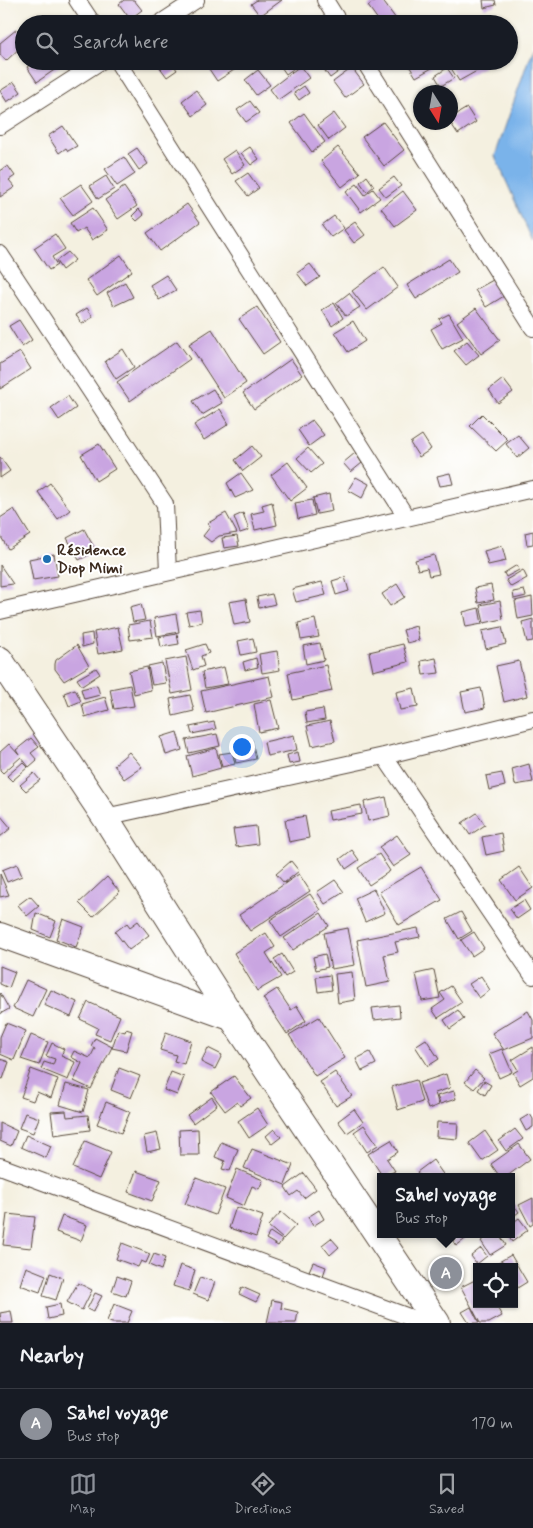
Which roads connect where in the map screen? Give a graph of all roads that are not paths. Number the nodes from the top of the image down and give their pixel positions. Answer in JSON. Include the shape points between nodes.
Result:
{"nodes":[{"id":1,"x":77,"y":0,"type":"edge"},
{"id":2,"x":196,"y":0,"type":"edge"},
{"id":3,"x":325,"y":0,"type":"edge"},
{"id":4,"x":87,"y":15,"type":"edge"},
{"id":5,"x":173,"y":15,"type":"edge"},
{"id":6,"x":334,"y":15,"type":"edge"},
{"id":7,"x":87,"y":70,"type":"edge"},
{"id":8,"x":124,"y":70,"type":"edge"},
{"id":9,"x":370,"y":70,"type":"edge"},
{"id":10,"x":0,"y":126,"type":"edge"},
{"id":11,"x":0,"y":254,"type":"edge"},
{"id":12,"x":533,"y":328,"type":"edge"},
{"id":13,"x":533,"y":489,"type":"edge"},
{"id":14,"x":407,"y":518,"type":"junction"},
{"id":15,"x":168,"y":572,"type":"junction"},
{"id":16,"x":0,"y":611,"type":"edge"},
{"id":17,"x":0,"y":660,"type":"edge"},
{"id":18,"x":533,"y":719,"type":"edge"},
{"id":19,"x":384,"y":756,"type":"junction"},
{"id":20,"x":105,"y":817,"type":"junction"},
{"id":21,"x":0,"y":935,"type":"edge"},
{"id":22,"x":526,"y":954,"type":"edge"},
{"id":23,"x":533,"y":976,"type":"edge"},
{"id":24,"x":233,"y":1019,"type":"junction"},
{"id":25,"x":0,"y":1166,"type":"edge"},
{"id":26,"x":377,"y":1234,"type":"edge"},
{"id":27,"x":380,"y":1238,"type":"edge"},
{"id":28,"x":425,"y":1323,"type":"edge"},
{"id":29,"x":437,"y":1323,"type":"edge"}],
"edges":[{"from":1,"to":4,"type":"street"},
{"from":2,"to":5,"type":"street"},
{"from":3,"to":6,"type":"street"},
{"from":7,"to":10,"type":"street"},
{"from":8,"to":14,"type":"street"},
{"from":9,"to":12,"type":"street"},
{"from":11,"to":15,"type":"street","via":[[165,504]]},
{"from":13,"to":14,"type":"street"},
{"from":14,"to":15,"type":"street"},
{"from":15,"to":16,"type":"street"},
{"from":17,"to":20,"type":"main road"},
{"from":18,"to":19,"type":"street"},
{"from":19,"to":20,"type":"street"},
{"from":19,"to":22,"type":"street"},
{"from":20,"to":24,"type":"main road"},
{"from":21,"to":24,"type":"street"},
{"from":22,"to":23,"type":"street"},
{"from":24,"to":26,"type":"main road"},
{"from":25,"to":28,"type":"street"},
{"from":27,"to":29,"type":"main road"}]}
